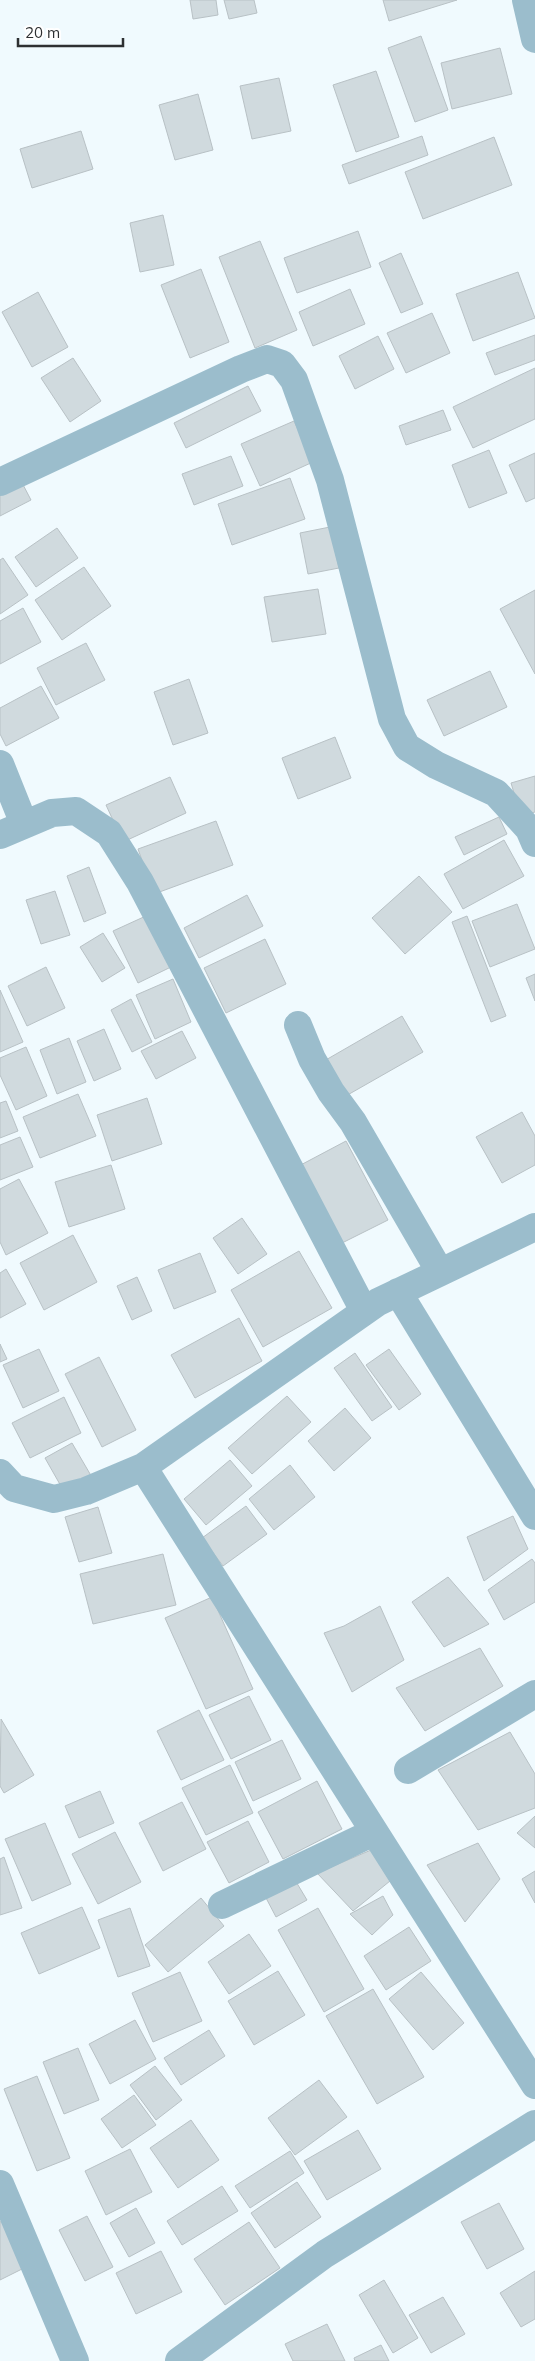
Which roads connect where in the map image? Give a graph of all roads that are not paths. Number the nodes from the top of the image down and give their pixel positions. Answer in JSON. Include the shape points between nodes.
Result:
{"nodes":[{"id":1,"x":526,"y":0,"type":"edge"},
{"id":2,"x":535,"y":38,"type":"edge"},
{"id":3,"x":0,"y":482,"type":"edge"},
{"id":4,"x":0,"y":764,"type":"edge"},
{"id":5,"x":12,"y":830,"type":"edge"},
{"id":6,"x":535,"y":843,"type":"edge"},
{"id":7,"x":298,"y":1025,"type":"dead end"},
{"id":8,"x":535,"y":1227,"type":"edge"},
{"id":9,"x":440,"y":1272,"type":"junction"},
{"id":10,"x":398,"y":1292,"type":"junction"},
{"id":11,"x":364,"y":1311,"type":"junction"},
{"id":12,"x":142,"y":1467,"type":"junction"},
{"id":13,"x":0,"y":1473,"type":"edge"},
{"id":14,"x":535,"y":1516,"type":"edge"},
{"id":15,"x":535,"y":1694,"type":"edge"},
{"id":16,"x":408,"y":1770,"type":"dead end"},
{"id":17,"x":374,"y":1832,"type":"junction"},
{"id":18,"x":222,"y":1905,"type":"dead end"},
{"id":19,"x":535,"y":2085,"type":"edge"},
{"id":20,"x":535,"y":2124,"type":"edge"},
{"id":21,"x":0,"y":2184,"type":"edge"},
{"id":22,"x":75,"y":2361,"type":"edge"},
{"id":23,"x":179,"y":2361,"type":"edge"}],
"edges":[{"from":1,"to":2,"type":"street"},
{"from":3,"to":6,"type":"street","via":[[267,358],[282,364],[294,380],[330,480],[392,719],[407,747],[436,765],[496,793],[529,829]]},
{"from":4,"to":5,"type":"street"},
{"from":5,"to":11,"type":"street","via":[[52,813],[76,811],[110,833],[140,882]]},
{"from":7,"to":9,"type":"street","via":[[312,1059],[353,1122]]},
{"from":8,"to":9,"type":"street"},
{"from":9,"to":10,"type":"street"},
{"from":10,"to":11,"type":"street"},
{"from":10,"to":14,"type":"street"},
{"from":11,"to":12,"type":"street"},
{"from":12,"to":13,"type":"street","via":[[86,1491],[54,1499],[14,1488]]},
{"from":12,"to":17,"type":"street"},
{"from":15,"to":16,"type":"street"},
{"from":17,"to":18,"type":"street"},
{"from":17,"to":19,"type":"street"},
{"from":20,"to":23,"type":"street","via":[[325,2254]]},
{"from":21,"to":22,"type":"street"}]}
